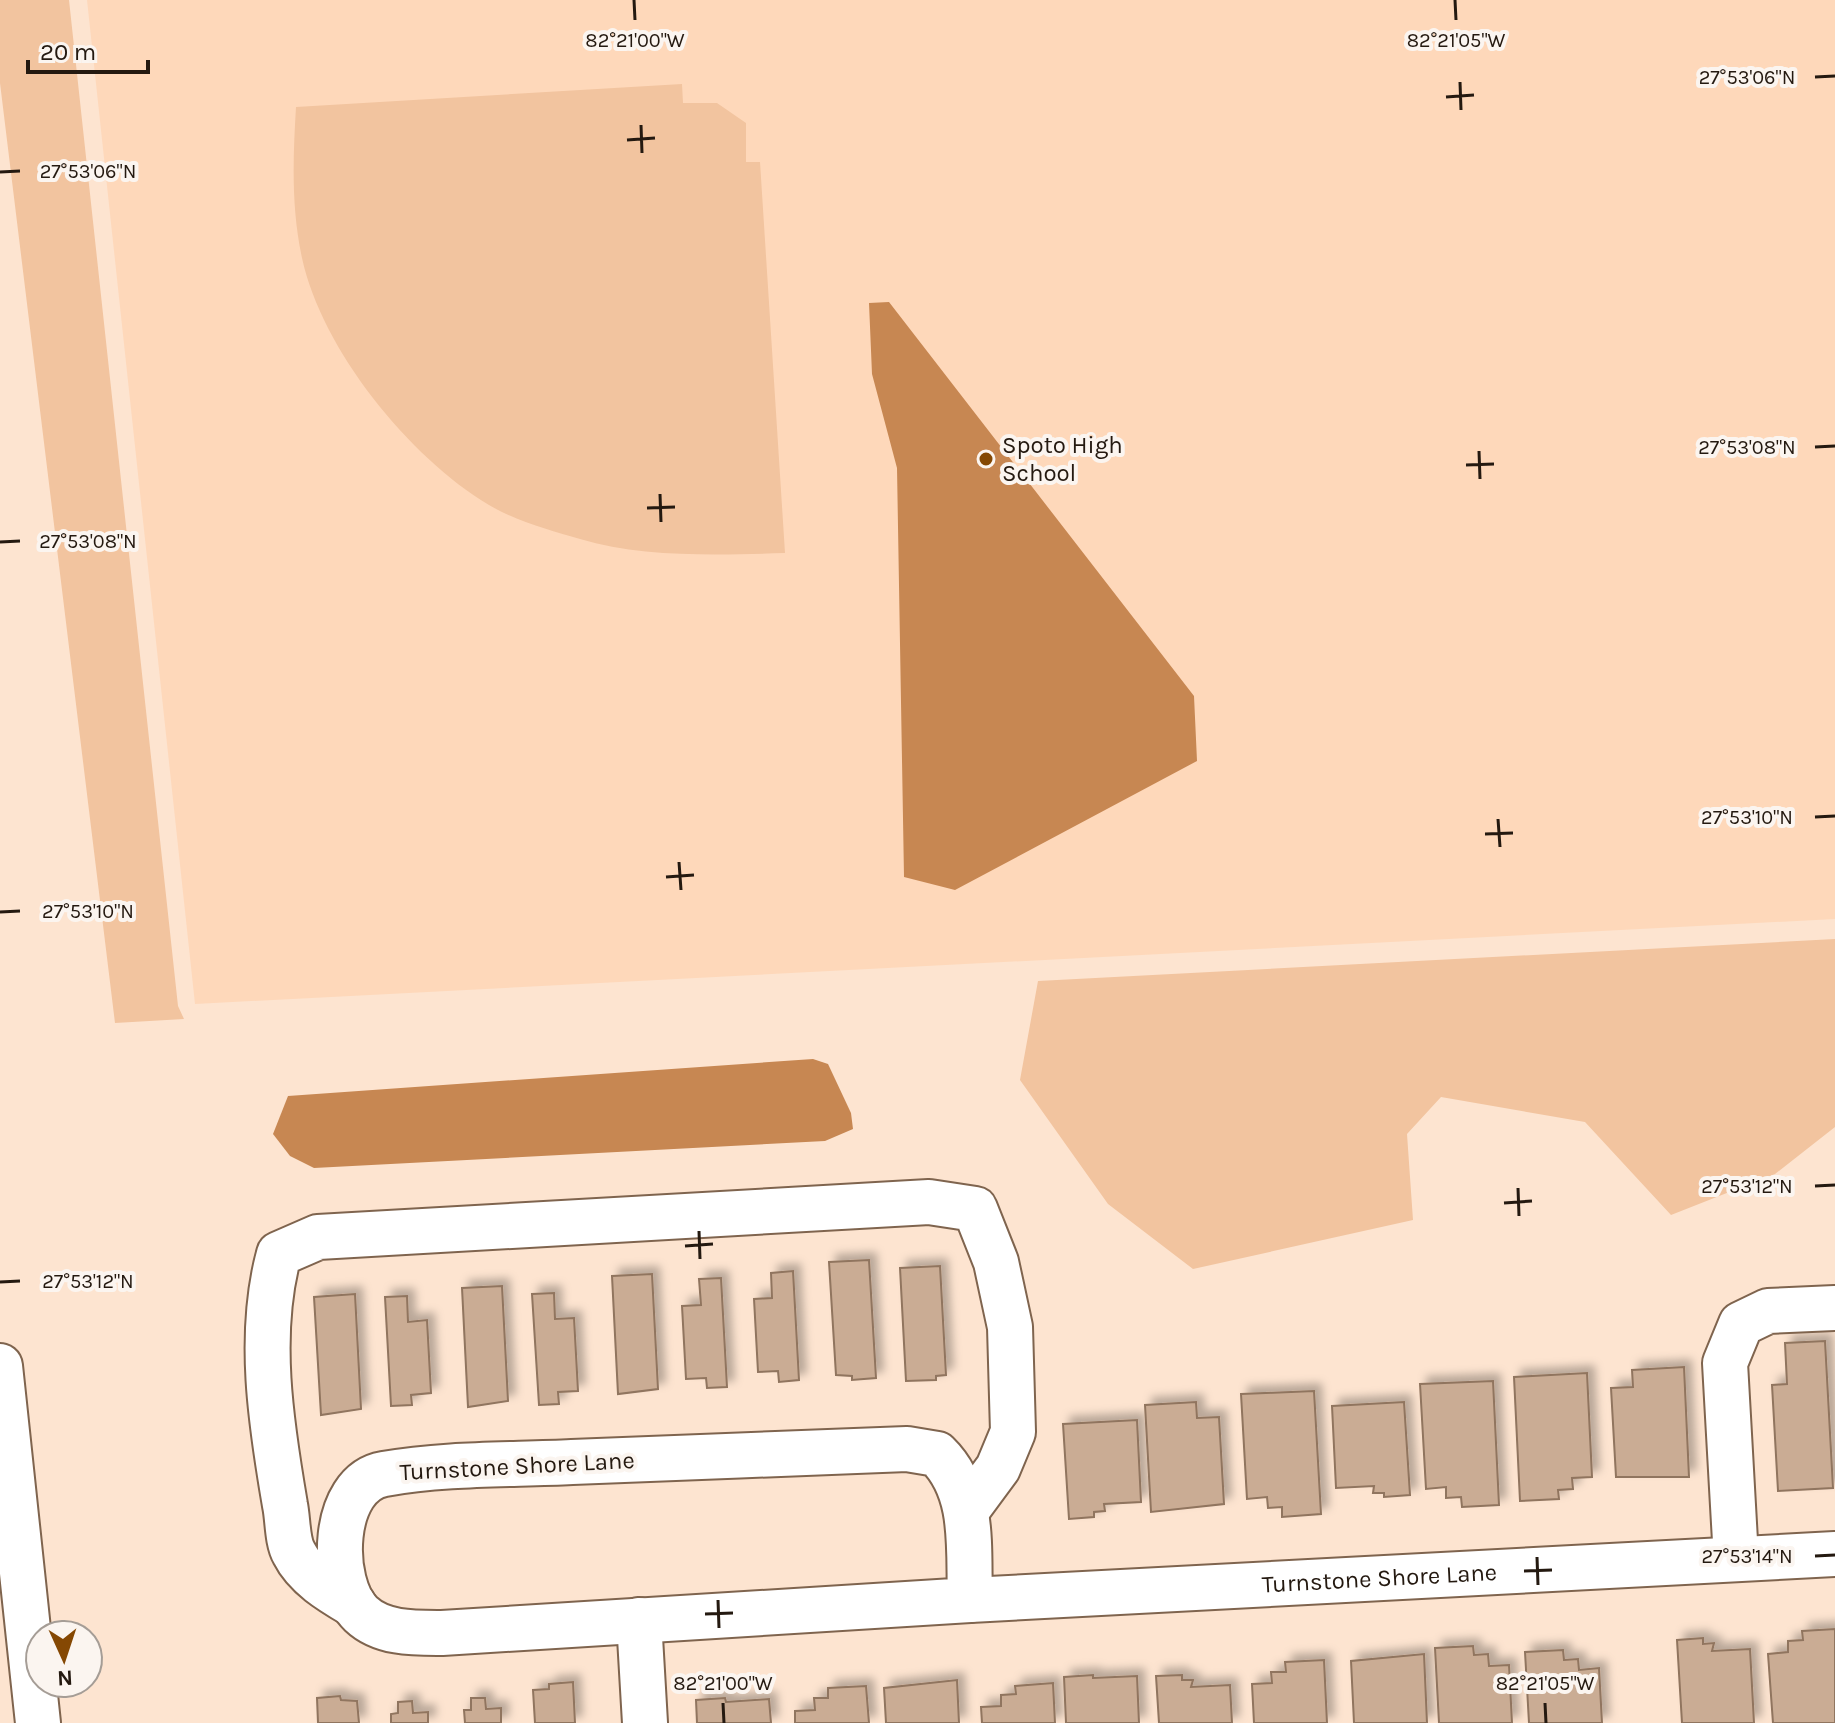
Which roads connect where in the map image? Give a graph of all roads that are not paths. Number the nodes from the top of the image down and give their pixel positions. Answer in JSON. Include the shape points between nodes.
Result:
{"nodes":[{"id":1,"x":1835,"y":1308,"type":"edge"},
{"id":2,"x":0,"y":1366,"type":"edge"},
{"id":3,"x":967,"y":1510,"type":"junction"},
{"id":4,"x":1835,"y":1554,"type":"edge"},
{"id":5,"x":1736,"y":1559,"type":"junction"},
{"id":6,"x":970,"y":1600,"type":"junction"},
{"id":7,"x":354,"y":1605,"type":"junction"},
{"id":8,"x":639,"y":1620,"type":"junction"},
{"id":9,"x":38,"y":1723,"type":"edge"},
{"id":10,"x":645,"y":1723,"type":"edge"}],
"edges":[{"from":1,"to":5,"type":"main road","via":[[1768,1311],[1741,1324],[1725,1363]]},
{"from":2,"to":9,"type":"main road"},
{"from":3,"to":6,"type":"main road","name":"Turnstone Shore Lane"},
{"from":3,"to":7,"type":"main road","name":"Turnstone Shore Lane","via":[[950,1467],[937,1454],[907,1449],[380,1474],[346,1505],[340,1526],[344,1577]]},
{"from":3,"to":7,"type":"main road","via":[[998,1468],[1013,1432],[1010,1327],[996,1262],[975,1209],[929,1202],[318,1237],[279,1254],[270,1286],[267,1334],[275,1446],[293,1553],[323,1587]]},
{"from":4,"to":5,"type":"main road","name":"Turnstone Shore Lane"},
{"from":5,"to":6,"type":"main road","name":"Turnstone Shore Lane"},
{"from":6,"to":8,"type":"main road","name":"Turnstone Shore Lane"},
{"from":7,"to":8,"type":"main road","name":"Turnstone Shore Lane","via":[[374,1623],[404,1633]]},
{"from":8,"to":10,"type":"main road"}]}
